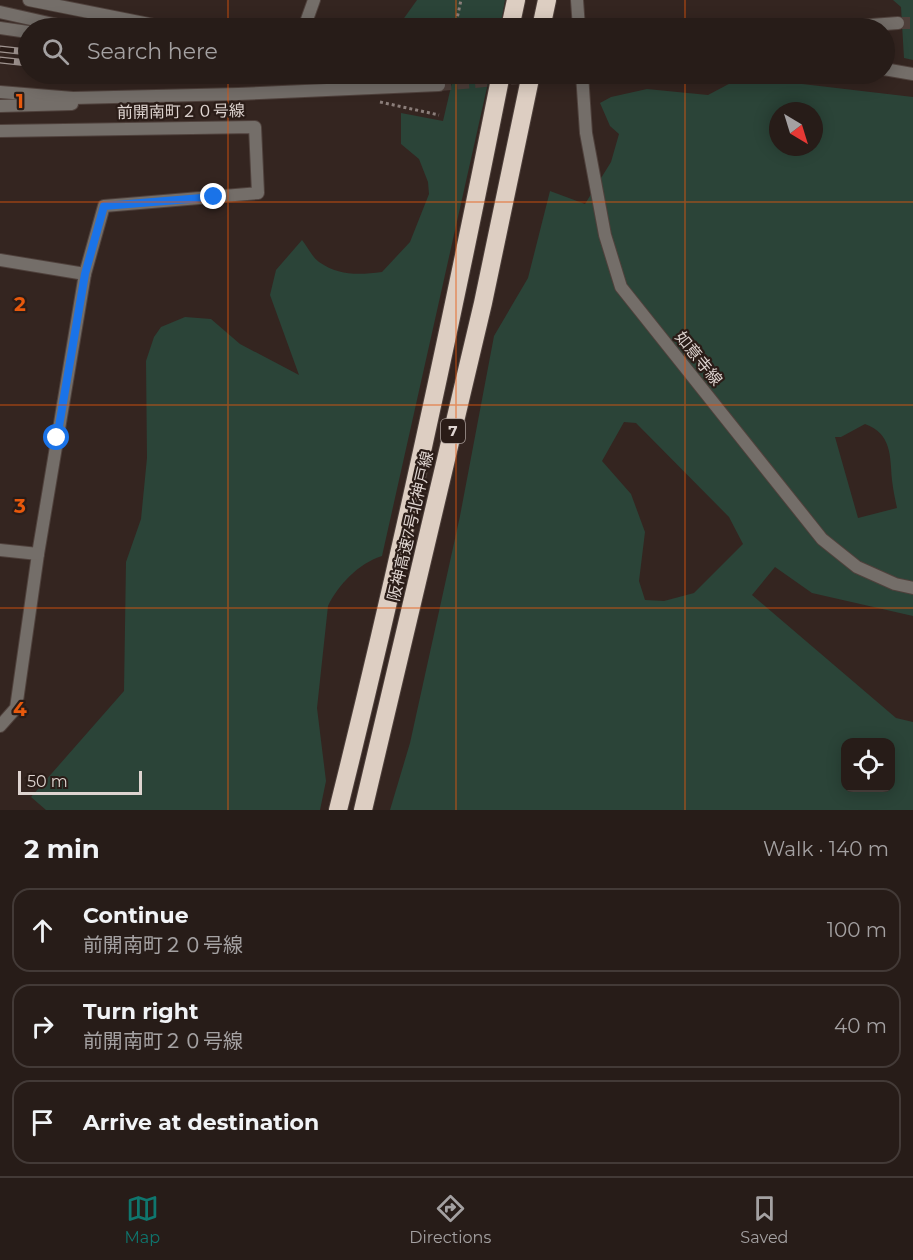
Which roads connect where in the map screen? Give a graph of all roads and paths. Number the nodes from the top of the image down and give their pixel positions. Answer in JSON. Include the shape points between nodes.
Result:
{"nodes":[{"id":1,"x":29,"y":0,"type":"edge"},
{"id":2,"x":314,"y":0,"type":"edge"},
{"id":3,"x":461,"y":0,"type":"edge"},
{"id":4,"x":516,"y":0,"type":"edge"},
{"id":5,"x":547,"y":0,"type":"edge"},
{"id":6,"x":577,"y":0,"type":"edge"},
{"id":7,"x":47,"y":2,"type":"edge"},
{"id":8,"x":0,"y":12,"type":"edge"},
{"id":9,"x":26,"y":18,"type":"edge"},
{"id":10,"x":122,"y":18,"type":"edge"},
{"id":11,"x":308,"y":18,"type":"edge"},
{"id":12,"x":457,"y":18,"type":"edge"},
{"id":13,"x":512,"y":18,"type":"edge"},
{"id":14,"x":543,"y":18,"type":"edge"},
{"id":15,"x":578,"y":18,"type":"edge"},
{"id":16,"x":895,"y":22,"type":"edge"},
{"id":17,"x":898,"y":22,"type":"tunnel mouth"},
{"id":18,"x":0,"y":28,"type":"edge"},
{"id":19,"x":18,"y":31,"type":"edge"},
{"id":20,"x":895,"y":71,"type":"edge"},
{"id":21,"x":913,"y":74,"type":"edge"},
{"id":22,"x":499,"y":84,"type":"edge"},
{"id":23,"x":529,"y":84,"type":"edge"},
{"id":24,"x":583,"y":84,"type":"edge"},
{"id":25,"x":439,"y":85,"type":"tunnel mouth"},
{"id":26,"x":2,"y":92,"type":"edge"},
{"id":27,"x":238,"y":94,"type":"junction"},
{"id":28,"x":380,"y":103,"type":"dead end"},
{"id":29,"x":0,"y":106,"type":"edge"},
{"id":30,"x":439,"y":115,"type":"dead end"},
{"id":31,"x":0,"y":130,"type":"edge"},
{"id":32,"x":0,"y":260,"type":"edge"},
{"id":33,"x":85,"y":274,"type":"junction"},
{"id":34,"x":0,"y":550,"type":"edge"},
{"id":35,"x":38,"y":554,"type":"junction"},
{"id":36,"x":913,"y":588,"type":"edge"},
{"id":37,"x":0,"y":726,"type":"edge"},
{"id":38,"x":338,"y":810,"type":"edge"},
{"id":39,"x":363,"y":810,"type":"edge"}],
"edges":[{"from":1,"to":7,"type":"street"},
{"from":2,"to":11,"type":"street"},
{"from":3,"to":12,"type":"path"},
{"from":4,"to":13,"type":"highway"},
{"from":5,"to":14,"type":"highway"},
{"from":6,"to":15,"type":"street"},
{"from":7,"to":10,"type":"street"},
{"from":8,"to":9,"type":"street"},
{"from":16,"to":17,"type":"street"},
{"from":18,"to":19,"type":"street"},
{"from":20,"to":21,"type":"street"},
{"from":22,"to":38,"type":"highway","name":"阪神高速7号北神戸線","number":"7","via":[[459,284]]},
{"from":23,"to":39,"type":"highway","name":"阪神高速7号北神戸線","number":"7","via":[[483,303]]},
{"from":24,"to":36,"type":"street","name":"如意寺線","via":[[586,133],[605,235],[621,287],[822,539],[857,567]]},
{"from":25,"to":27,"type":"street"},
{"from":26,"to":27,"type":"street","via":[[73,98]]},
{"from":27,"to":29,"type":"street"},
{"from":28,"to":30,"type":"path"},
{"from":31,"to":33,"type":"street","name":"前開南町２０号線","via":[[255,127],[258,194],[104,206]]},
{"from":32,"to":33,"type":"street"},
{"from":33,"to":35,"type":"street","name":"前開南町２０号線"},
{"from":34,"to":35,"type":"street"},
{"from":35,"to":37,"type":"street","name":"前開南町２０号線","via":[[16,708]]}]}
